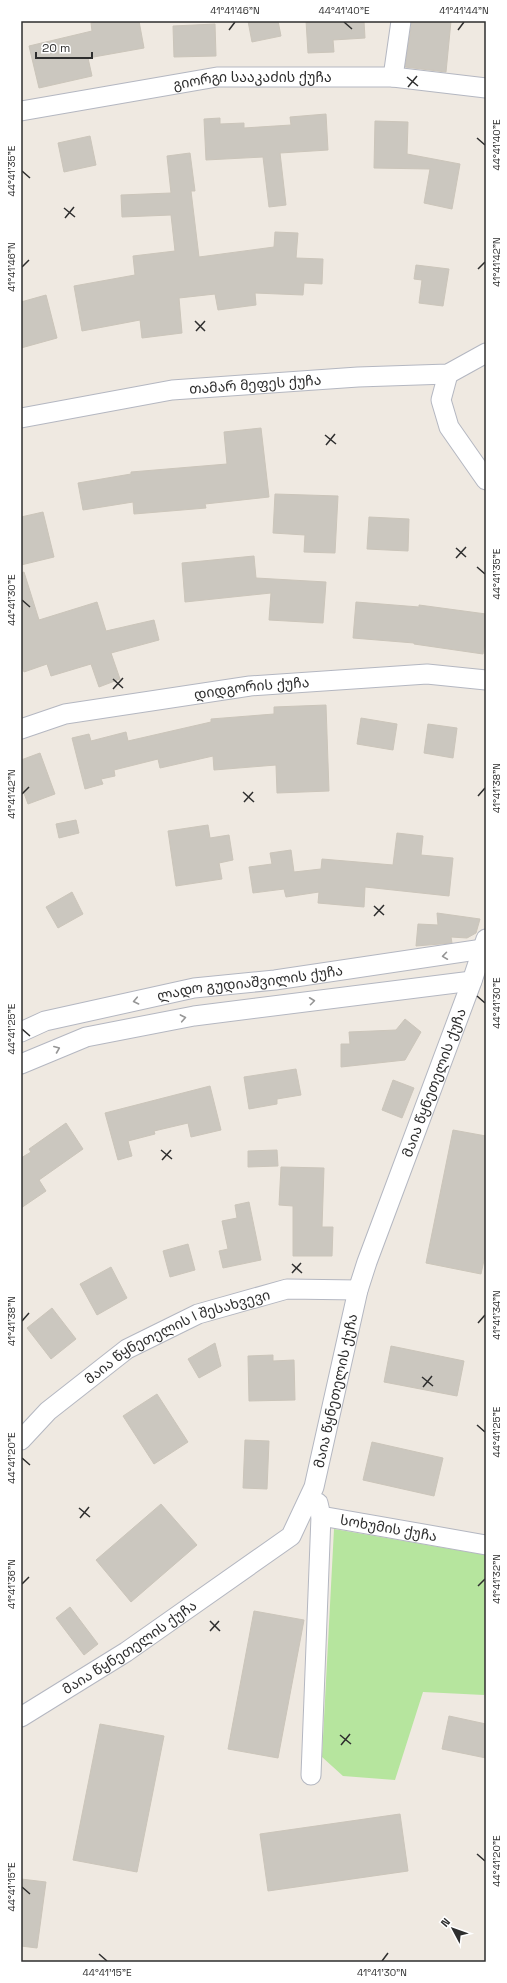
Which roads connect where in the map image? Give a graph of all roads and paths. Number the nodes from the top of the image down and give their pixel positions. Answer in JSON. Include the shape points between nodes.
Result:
{"nodes":[{"id":1,"x":402,"y":21,"type":"edge"},
{"id":2,"x":393,"y":78,"type":"junction"},
{"id":3,"x":486,"y":88,"type":"edge"},
{"id":4,"x":21,"y":111,"type":"edge"},
{"id":5,"x":486,"y":353,"type":"edge"},
{"id":6,"x":448,"y":374,"type":"junction"},
{"id":7,"x":21,"y":418,"type":"edge"},
{"id":8,"x":486,"y":480,"type":"edge"},
{"id":9,"x":486,"y":680,"type":"edge"},
{"id":10,"x":21,"y":729,"type":"edge"},
{"id":11,"x":484,"y":944,"type":"edge"},
{"id":12,"x":342,"y":970,"type":"junction"},
{"id":13,"x":275,"y":980,"type":"junction"},
{"id":14,"x":472,"y":981,"type":"junction"},
{"id":15,"x":346,"y":997,"type":"junction"},
{"id":16,"x":277,"y":1005,"type":"junction"},
{"id":17,"x":21,"y":1032,"type":"edge"},
{"id":18,"x":21,"y":1064,"type":"edge"},
{"id":19,"x":358,"y":1290,"type":"junction"},
{"id":20,"x":21,"y":1440,"type":"edge"},
{"id":21,"x":314,"y":1487,"type":"junction"},
{"id":22,"x":321,"y":1516,"type":"junction"},
{"id":23,"x":486,"y":1545,"type":"edge"},
{"id":24,"x":21,"y":1718,"type":"edge"},
{"id":25,"x":311,"y":1775,"type":"dead end"}],
"edges":[{"from":1,"to":2,"type":"street"},
{"from":2,"to":3,"type":"street","name":"გიორგი სააკაძის ქუჩა"},
{"from":2,"to":4,"type":"street","name":"გიორგი სააკაძის ქუჩა","via":[[217,77]]},
{"from":5,"to":6,"type":"street","name":"თამარ მეფეს ქუჩა"},
{"from":6,"to":7,"type":"street","name":"თამარ მეფეს ქუჩა","via":[[358,377],[172,390]]},
{"from":6,"to":8,"type":"street","via":[[441,400],[449,427]]},
{"from":9,"to":10,"type":"street","name":"დიდგორის ქუჩა","via":[[427,674],[250,686],[65,714]]},
{"from":11,"to":12,"type":"street","name":"ლადო გუდიაშვილის ქუჩა","one_way":true},
{"from":11,"to":14,"type":"street","name":"მაია წყნეთელის ქუჩა"},
{"from":12,"to":13,"type":"street","name":"ლადო გუდიაშვილის ქუჩა"},
{"from":12,"to":15,"type":"street"},
{"from":13,"to":16,"type":"street"},
{"from":13,"to":17,"type":"street","name":"ლადო გუდიაშვილის ქუჩა","one_way":true,"via":[[194,988],[45,1021]]},
{"from":14,"to":15,"type":"street","name":"ლადო გუდიაშვილის ქუჩა"},
{"from":14,"to":19,"type":"street","name":"მაია წყნეთელის ქუჩა"},
{"from":16,"to":15,"type":"street","name":"ლადო გუდიაშვილის ქუჩა","one_way":true},
{"from":18,"to":16,"type":"street","name":"ლადო გუდიაშვილის ქუჩა","one_way":true,"via":[[86,1037],[194,1016]]},
{"from":19,"to":20,"type":"street","name":"მაია წყნეთელის I შესახვევი","via":[[287,1289],[198,1314],[127,1349],[48,1411]]},
{"from":19,"to":21,"type":"street","name":"მაია წყნეთელის ქუჩა"},
{"from":21,"to":22,"type":"street","name":"სოხუმის ქუჩა"},
{"from":21,"to":24,"type":"street","name":"მაია წყნეთელის ქუჩა","via":[[291,1536],[126,1652]]},
{"from":22,"to":23,"type":"street","name":"სოხუმის ქუჩა"},
{"from":22,"to":25,"type":"street"}]}
